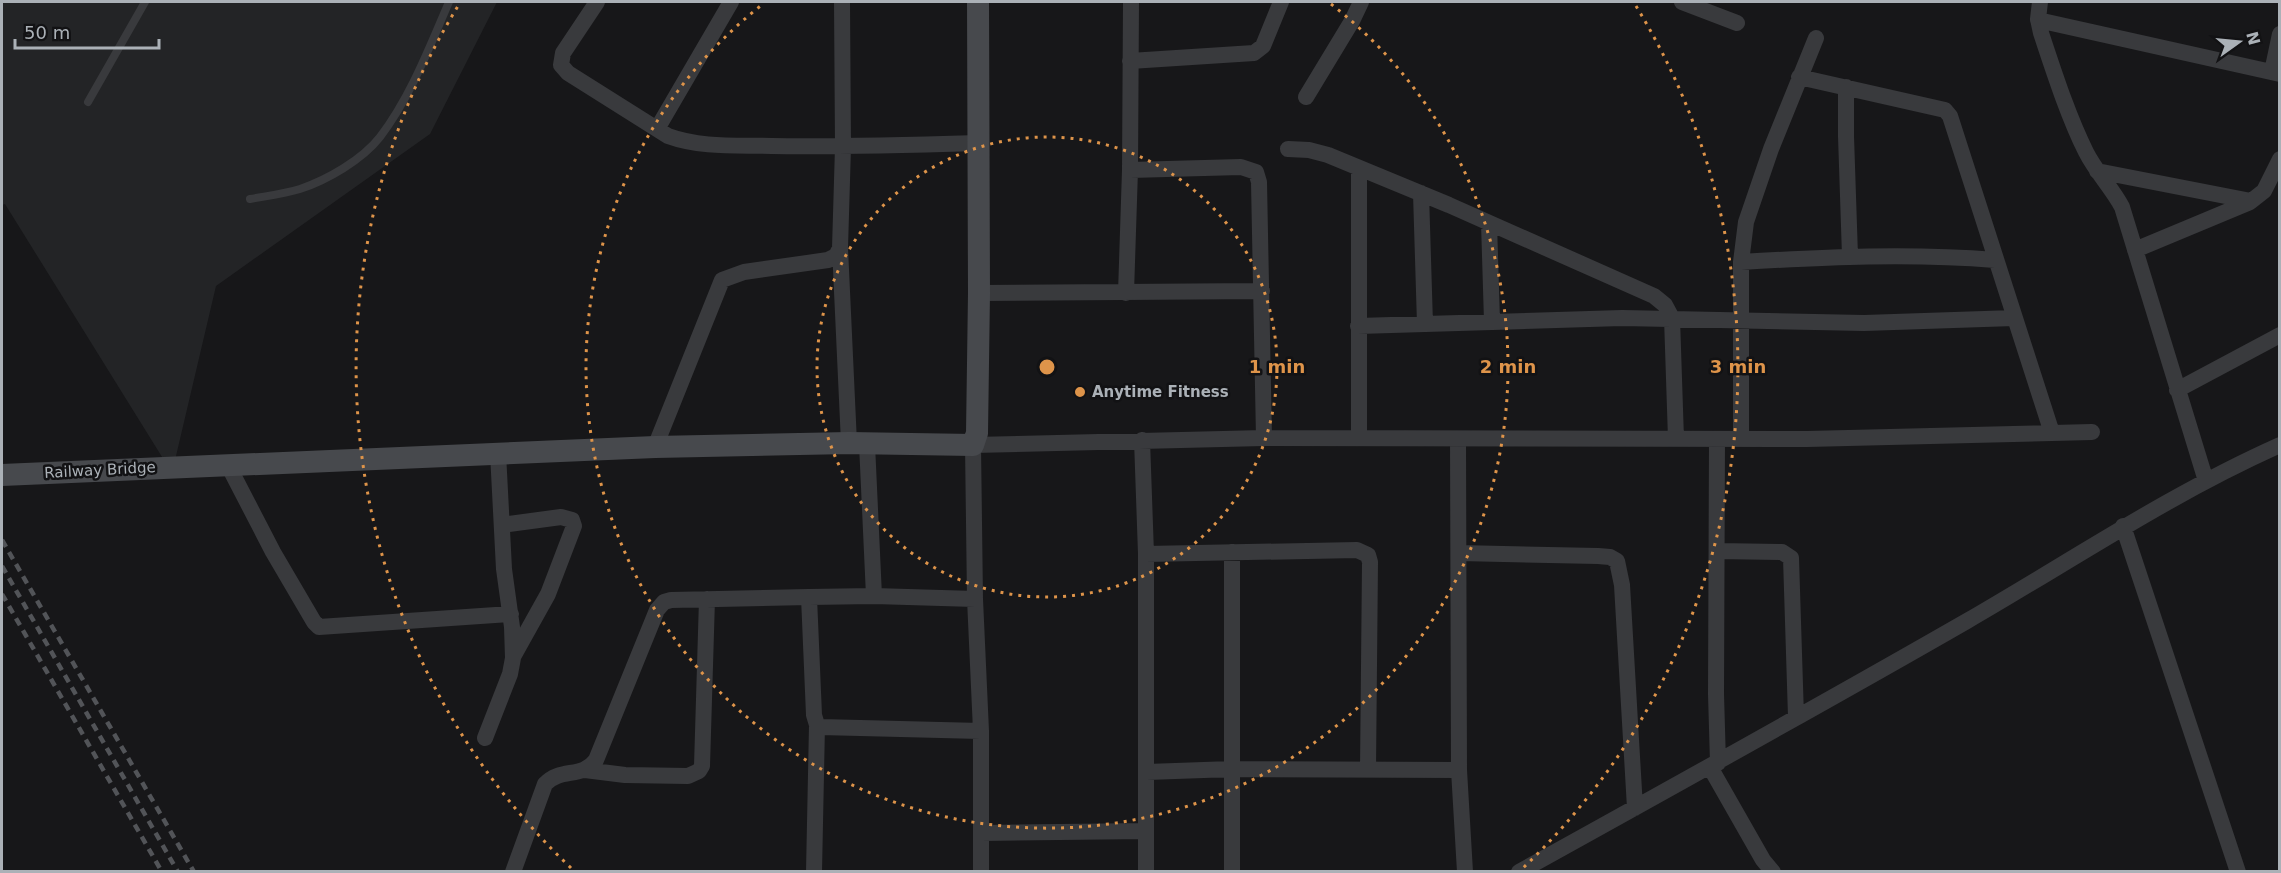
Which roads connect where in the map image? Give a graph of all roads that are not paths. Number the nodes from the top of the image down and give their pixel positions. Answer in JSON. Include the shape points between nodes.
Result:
{"nodes":[{"id":1,"x":145,"y":2,"type":"edge"},
{"id":2,"x":449,"y":2,"type":"edge"},
{"id":3,"x":597,"y":2,"type":"edge"},
{"id":4,"x":731,"y":2,"type":"edge"},
{"id":5,"x":842,"y":2,"type":"edge"},
{"id":6,"x":978,"y":2,"type":"edge"},
{"id":7,"x":1131,"y":2,"type":"edge"},
{"id":8,"x":1281,"y":2,"type":"edge"},
{"id":9,"x":1361,"y":2,"type":"edge"},
{"id":10,"x":1682,"y":2,"type":"edge"},
{"id":11,"x":2040,"y":2,"type":"edge"},
{"id":12,"x":2038,"y":20,"type":"junction"},
{"id":13,"x":1737,"y":23,"type":"dead end"},
{"id":14,"x":2280,"y":34,"type":"edge"},
{"id":15,"x":1816,"y":38,"type":"dead end"},
{"id":16,"x":1130,"y":61,"type":"junction"},
{"id":17,"x":2276,"y":73,"type":"edge"},
{"id":18,"x":1800,"y":78,"type":"junction"},
{"id":19,"x":1846,"y":87,"type":"junction"},
{"id":20,"x":1306,"y":97,"type":"dead end"},
{"id":21,"x":88,"y":102,"type":"dead end"},
{"id":22,"x":657,"y":129,"type":"junction"},
{"id":23,"x":978,"y":143,"type":"junction"},
{"id":24,"x":843,"y":147,"type":"junction"},
{"id":25,"x":1288,"y":149,"type":"dead end"},
{"id":26,"x":2280,"y":159,"type":"edge"},
{"id":27,"x":1359,"y":168,"type":"junction"},
{"id":28,"x":1130,"y":170,"type":"junction"},
{"id":29,"x":2097,"y":171,"type":"junction"},
{"id":30,"x":1421,"y":194,"type":"junction"},
{"id":31,"x":250,"y":199,"type":"dead end"},
{"id":32,"x":2251,"y":201,"type":"junction"},
{"id":33,"x":1489,"y":223,"type":"junction"},
{"id":34,"x":840,"y":248,"type":"junction"},
{"id":35,"x":2135,"y":250,"type":"junction"},
{"id":36,"x":1850,"y":256,"type":"junction"},
{"id":37,"x":1995,"y":260,"type":"junction"},
{"id":38,"x":1741,"y":262,"type":"junction"},
{"id":39,"x":1262,"y":291,"type":"junction"},
{"id":40,"x":979,"y":293,"type":"junction"},
{"id":41,"x":1126,"y":293,"type":"junction"},
{"id":42,"x":1672,"y":318,"type":"junction"},
{"id":43,"x":2014,"y":318,"type":"junction"},
{"id":44,"x":1741,"y":320,"type":"junction"},
{"id":45,"x":1492,"y":321,"type":"junction"},
{"id":46,"x":1425,"y":324,"type":"junction"},
{"id":47,"x":1358,"y":326,"type":"junction"},
{"id":48,"x":2280,"y":335,"type":"edge"},
{"id":49,"x":2177,"y":390,"type":"junction"},
{"id":50,"x":2092,"y":432,"type":"dead end"},
{"id":51,"x":2052,"y":433,"type":"junction"},
{"id":52,"x":1264,"y":438,"type":"junction"},
{"id":53,"x":1359,"y":438,"type":"junction"},
{"id":54,"x":1458,"y":439,"type":"junction"},
{"id":55,"x":1676,"y":439,"type":"junction"},
{"id":56,"x":1717,"y":439,"type":"junction"},
{"id":57,"x":1741,"y":439,"type":"junction"},
{"id":58,"x":1142,"y":440,"type":"junction"},
{"id":59,"x":858,"y":443,"type":"junction"},
{"id":60,"x":973,"y":445,"type":"junction"},
{"id":61,"x":2280,"y":445,"type":"edge"},
{"id":62,"x":654,"y":447,"type":"junction"},
{"id":63,"x":498,"y":453,"type":"junction"},
{"id":64,"x":228,"y":465,"type":"junction"},
{"id":65,"x":2,"y":475,"type":"edge"},
{"id":66,"x":2206,"y":482,"type":"junction"},
{"id":67,"x":502,"y":525,"type":"junction"},
{"id":68,"x":2123,"y":526,"type":"junction"},
{"id":69,"x":1233,"y":552,"type":"junction"},
{"id":70,"x":1459,"y":552,"type":"junction"},
{"id":71,"x":1717,"y":552,"type":"junction"},
{"id":72,"x":1146,"y":554,"type":"junction"},
{"id":73,"x":874,"y":596,"type":"junction"},
{"id":74,"x":809,"y":597,"type":"junction"},
{"id":75,"x":707,"y":599,"type":"junction"},
{"id":76,"x":975,"y":599,"type":"junction"},
{"id":77,"x":511,"y":614,"type":"junction"},
{"id":78,"x":513,"y":658,"type":"junction"},
{"id":79,"x":1796,"y":717,"type":"junction"},
{"id":80,"x":817,"y":725,"type":"junction"},
{"id":81,"x":981,"y":731,"type":"junction"},
{"id":82,"x":485,"y":738,"type":"dead end"},
{"id":83,"x":1714,"y":765,"type":"junction"},
{"id":84,"x":1232,"y":769,"type":"junction"},
{"id":85,"x":585,"y":770,"type":"junction"},
{"id":86,"x":1368,"y":770,"type":"junction"},
{"id":87,"x":1459,"y":770,"type":"junction"},
{"id":88,"x":1147,"y":772,"type":"junction"},
{"id":89,"x":1635,"y":808,"type":"junction"},
{"id":90,"x":1146,"y":831,"type":"junction"},
{"id":91,"x":981,"y":833,"type":"junction"},
{"id":92,"x":513,"y":872,"type":"edge"},
{"id":93,"x":814,"y":872,"type":"edge"},
{"id":94,"x":981,"y":872,"type":"edge"},
{"id":95,"x":1146,"y":872,"type":"edge"},
{"id":96,"x":1232,"y":872,"type":"edge"},
{"id":97,"x":1465,"y":872,"type":"edge"},
{"id":98,"x":1520,"y":872,"type":"edge"},
{"id":99,"x":1773,"y":872,"type":"edge"},
{"id":100,"x":2238,"y":872,"type":"edge"}],
"edges":[{"from":1,"to":21,"type":"lane"},
{"from":2,"to":31,"type":"lane","via":[[413,85],[379,138],[327,177],[299,189]]},
{"from":3,"to":22,"type":"street","via":[[563,53],[561,65],[568,74]]},
{"from":4,"to":22,"type":"street"},
{"from":5,"to":24,"type":"street"},
{"from":6,"to":23,"type":"street"},
{"from":7,"to":16,"type":"street"},
{"from":8,"to":16,"type":"street","via":[[1263,46],[1254,53]]},
{"from":9,"to":20,"type":"street"},
{"from":10,"to":13,"type":"street"},
{"from":11,"to":12,"type":"street"},
{"from":12,"to":17,"type":"street"},
{"from":12,"to":29,"type":"street","via":[[2085,151]]},
{"from":14,"to":17,"type":"street"},
{"from":15,"to":18,"type":"street"},
{"from":16,"to":28,"type":"street"},
{"from":18,"to":19,"type":"street"},
{"from":18,"to":38,"type":"street","via":[[1752,202]]},
{"from":19,"to":36,"type":"street"},
{"from":19,"to":37,"type":"street","via":[[1945,110]]},
{"from":22,"to":24,"type":"street","via":[[684,142],[713,145]]},
{"from":23,"to":24,"type":"street"},
{"from":23,"to":40,"type":"street"},
{"from":24,"to":34,"type":"street"},
{"from":25,"to":27,"type":"street","via":[[1319,152]]},
{"from":26,"to":32,"type":"street","via":[[2264,191]]},
{"from":27,"to":30,"type":"street"},
{"from":27,"to":47,"type":"street"},
{"from":28,"to":39,"type":"street","via":[[1241,167],[1256,172]]},
{"from":28,"to":41,"type":"street"},
{"from":29,"to":32,"type":"street"},
{"from":29,"to":35,"type":"street","via":[[2122,207]]},
{"from":30,"to":33,"type":"street"},
{"from":30,"to":46,"type":"street"},
{"from":32,"to":35,"type":"street"},
{"from":33,"to":42,"type":"street","via":[[1654,296]]},
{"from":33,"to":45,"type":"street"},
{"from":34,"to":59,"type":"street"},
{"from":34,"to":62,"type":"street","via":[[837,256],[828,260],[744,272],[722,280]]},
{"from":35,"to":49,"type":"street"},
{"from":36,"to":37,"type":"street","via":[[1931,255]]},
{"from":36,"to":38,"type":"street"},
{"from":37,"to":43,"type":"street"},
{"from":38,"to":44,"type":"street"},
{"from":39,"to":41,"type":"street"},
{"from":39,"to":52,"type":"street"},
{"from":40,"to":41,"type":"street"},
{"from":40,"to":60,"type":"street","via":[[977,433]]},
{"from":42,"to":44,"type":"street"},
{"from":42,"to":45,"type":"street"},
{"from":42,"to":55,"type":"street"},
{"from":43,"to":44,"type":"street","via":[[1864,323]]},
{"from":43,"to":51,"type":"street"},
{"from":44,"to":57,"type":"street"},
{"from":45,"to":46,"type":"street"},
{"from":46,"to":47,"type":"street"},
{"from":47,"to":53,"type":"street"},
{"from":48,"to":49,"type":"street"},
{"from":49,"to":66,"type":"street"},
{"from":50,"to":51,"type":"street"},
{"from":51,"to":57,"type":"street"},
{"from":52,"to":53,"type":"street"},
{"from":52,"to":58,"type":"street"},
{"from":53,"to":54,"type":"street"},
{"from":54,"to":55,"type":"street"},
{"from":54,"to":70,"type":"street"},
{"from":55,"to":56,"type":"street"},
{"from":56,"to":57,"type":"street"},
{"from":56,"to":71,"type":"street"},
{"from":58,"to":60,"type":"street"},
{"from":58,"to":72,"type":"street"},
{"from":59,"to":60,"type":"street","name":"Railway Bridge"},
{"from":59,"to":62,"type":"street","name":"Railway Bridge"},
{"from":59,"to":73,"type":"street"},
{"from":60,"to":76,"type":"street"},
{"from":61,"to":66,"type":"street"},
{"from":62,"to":63,"type":"street","name":"Railway Bridge"},
{"from":63,"to":64,"type":"street","name":"Railway Bridge"},
{"from":63,"to":67,"type":"street"},
{"from":64,"to":65,"type":"street","name":"Railway Bridge"},
{"from":64,"to":77,"type":"street","via":[[273,552],[319,627]]},
{"from":66,"to":68,"type":"street"},
{"from":67,"to":77,"type":"street"},
{"from":67,"to":78,"type":"street","via":[[561,517],[572,520],[574,526],[548,594]]},
{"from":68,"to":79,"type":"street","via":[[1969,620]]},
{"from":68,"to":100,"type":"street"},
{"from":69,"to":72,"type":"street"},
{"from":69,"to":84,"type":"street"},
{"from":69,"to":86,"type":"street","via":[[1357,550],[1368,555]]},
{"from":70,"to":87,"type":"street"},
{"from":70,"to":89,"type":"street","via":[[1598,556],[1617,561],[1621,569]]},
{"from":71,"to":79,"type":"street","via":[[1782,552],[1791,558]]},
{"from":71,"to":83,"type":"street"},
{"from":72,"to":88,"type":"street"},
{"from":73,"to":74,"type":"street"},
{"from":73,"to":76,"type":"street"},
{"from":74,"to":75,"type":"street"},
{"from":74,"to":80,"type":"street"},
{"from":75,"to":85,"type":"street","via":[[671,600],[657,610],[596,760]]},
{"from":75,"to":85,"type":"street","via":[[699,771],[688,776]]},
{"from":76,"to":81,"type":"street"},
{"from":77,"to":78,"type":"street"},
{"from":78,"to":82,"type":"street"},
{"from":79,"to":83,"type":"street"},
{"from":80,"to":81,"type":"street","via":[[825,729]]},
{"from":80,"to":93,"type":"street"},
{"from":81,"to":91,"type":"street"},
{"from":83,"to":89,"type":"street"},
{"from":83,"to":99,"type":"street"},
{"from":84,"to":86,"type":"street"},
{"from":84,"to":88,"type":"street"},
{"from":84,"to":96,"type":"street"},
{"from":85,"to":92,"type":"street","via":[[558,775],[545,784]]},
{"from":86,"to":87,"type":"street"},
{"from":87,"to":97,"type":"street"},
{"from":88,"to":90,"type":"street"},
{"from":89,"to":98,"type":"street"},
{"from":90,"to":91,"type":"street"},
{"from":90,"to":95,"type":"street"},
{"from":91,"to":94,"type":"street"}]}
